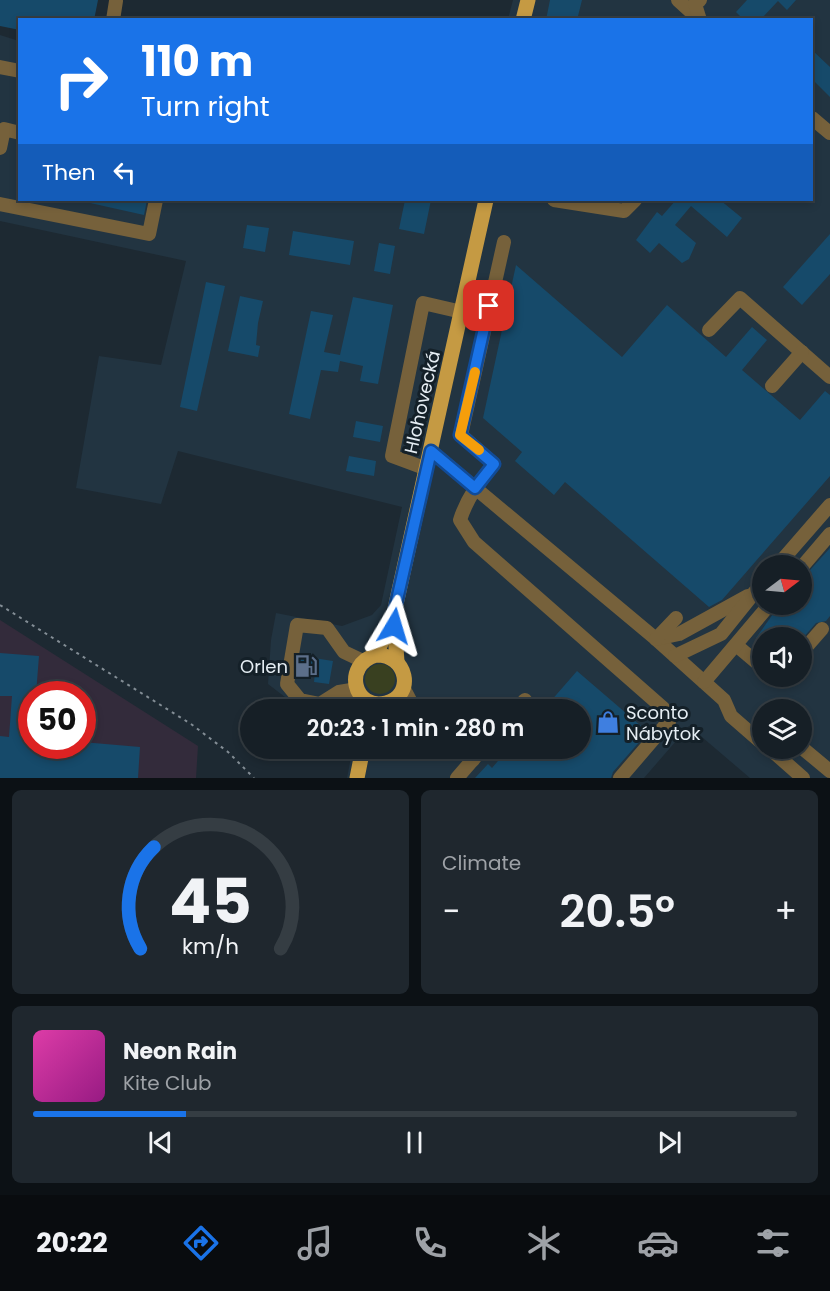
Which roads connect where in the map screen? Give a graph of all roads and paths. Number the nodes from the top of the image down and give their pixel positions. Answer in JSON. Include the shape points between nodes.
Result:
{"nodes":[{"id":1,"x":528,"y":0,"type":"edge"},
{"id":2,"x":678,"y":0,"type":"edge"},
{"id":3,"x":700,"y":0,"type":"edge"},
{"id":4,"x":116,"y":1,"type":"edge"},
{"id":5,"x":113,"y":18,"type":"edge"},
{"id":6,"x":524,"y":18,"type":"edge"},
{"id":7,"x":698,"y":18,"type":"edge"},
{"id":8,"x":699,"y":18,"type":"edge"},
{"id":9,"x":0,"y":67,"type":"edge"},
{"id":10,"x":18,"y":71,"type":"edge"},
{"id":11,"x":813,"y":119,"type":"edge"},
{"id":12,"x":18,"y":132,"type":"edge"},
{"id":13,"x":830,"y":133,"type":"edge"},
{"id":14,"x":0,"y":148,"type":"edge"},
{"id":15,"x":156,"y":201,"type":"edge"},
{"id":16,"x":486,"y":201,"type":"edge"},
{"id":17,"x":560,"y":201,"type":"edge"},
{"id":18,"x":634,"y":201,"type":"edge"},
{"id":19,"x":0,"y":204,"type":"edge"},
{"id":20,"x":504,"y":242,"type":"dead end"},
{"id":21,"x":462,"y":312,"type":"junction"},
{"id":22,"x":709,"y":330,"type":"dead end"},
{"id":23,"x":802,"y":352,"type":"junction"},
{"id":24,"x":830,"y":377,"type":"edge"},
{"id":25,"x":772,"y":386,"type":"dead end"},
{"id":26,"x":431,"y":451,"type":"junction"},
{"id":27,"x":427,"y":469,"type":"junction"},
{"id":28,"x":475,"y":488,"type":"junction"},
{"id":29,"x":830,"y":505,"type":"edge"},
{"id":30,"x":830,"y":534,"type":"edge"},
{"id":31,"x":787,"y":555,"type":"edge"},
{"id":32,"x":812,"y":555,"type":"edge"},
{"id":33,"x":752,"y":591,"type":"edge"},
{"id":34,"x":752,"y":594,"type":"edge"},
{"id":35,"x":0,"y":605,"type":"edge"},
{"id":36,"x":394,"y":613,"type":"junction"},
{"id":37,"x":761,"y":615,"type":"edge"},
{"id":38,"x":676,"y":618,"type":"dead end"},
{"id":39,"x":822,"y":629,"type":"dead end"},
{"id":40,"x":656,"y":639,"type":"junction"},
{"id":41,"x":812,"y":640,"type":"edge"},
{"id":42,"x":736,"y":645,"type":"junction"},
{"id":43,"x":675,"y":656,"type":"junction"},
{"id":44,"x":369,"y":658,"type":"junction"},
{"id":45,"x":752,"y":659,"type":"edge"},
{"id":46,"x":397,"y":662,"type":"junction"},
{"id":47,"x":704,"y":682,"type":"junction"},
{"id":48,"x":403,"y":687,"type":"junction"},
{"id":49,"x":299,"y":699,"type":"edge"},
{"id":50,"x":328,"y":699,"type":"edge"},
{"id":51,"x":362,"y":699,"type":"edge"},
{"id":52,"x":393,"y":699,"type":"edge"},
{"id":53,"x":410,"y":699,"type":"edge"},
{"id":54,"x":752,"y":731,"type":"edge"},
{"id":55,"x":812,"y":756,"type":"edge"},
{"id":56,"x":361,"y":759,"type":"edge"},
{"id":57,"x":781,"y":759,"type":"edge"},
{"id":58,"x":473,"y":760,"type":"edge"},
{"id":59,"x":830,"y":771,"type":"edge"},
{"id":60,"x":254,"y":778,"type":"edge"},
{"id":61,"x":357,"y":778,"type":"edge"},
{"id":62,"x":458,"y":778,"type":"edge"},
{"id":63,"x":620,"y":778,"type":"edge"},
{"id":64,"x":803,"y":778,"type":"edge"}],
"edges":[{"from":1,"to":6,"type":"main road"},
{"from":2,"to":7,"type":"street"},
{"from":3,"to":8,"type":"street","via":[[695,4]]},
{"from":4,"to":5,"type":"street"},
{"from":9,"to":10,"type":"street"},
{"from":11,"to":13,"type":"street"},
{"from":12,"to":14,"type":"street","via":[[4,129]]},
{"from":15,"to":19,"type":"street","via":[[149,234]]},
{"from":16,"to":21,"type":"main road","name":"Hlohovecká"},
{"from":17,"to":18,"type":"street","via":[[624,212]]},
{"from":20,"to":28,"type":"street","via":[[460,435],[494,464]]},
{"from":21,"to":26,"type":"main road","name":"Hlohovecká"},
{"from":21,"to":27,"type":"street","via":[[423,303],[392,456]]},
{"from":22,"to":23,"type":"street","via":[[740,298]]},
{"from":23,"to":24,"type":"street"},
{"from":23,"to":25,"type":"street"},
{"from":26,"to":27,"type":"main road","name":"Hlohovecká"},
{"from":26,"to":28,"type":"street"},
{"from":27,"to":36,"type":"main road","name":"Hlohovecká"},
{"from":28,"to":40,"type":"street"},
{"from":28,"to":63,"type":"street","via":[[460,520],[466,532],[663,708],[669,721]]},
{"from":29,"to":31,"type":"street"},
{"from":30,"to":32,"type":"street"},
{"from":33,"to":40,"type":"street","via":[[679,634]]},
{"from":34,"to":43,"type":"street","via":[[721,634]]},
{"from":35,"to":60,"type":"path","via":[[191,724]]},
{"from":36,"to":44,"type":"main road","name":"Hlohovecká"},
{"from":36,"to":46,"type":"main road","name":"Hlohovecká"},
{"from":37,"to":42,"type":"street"},
{"from":38,"to":40,"type":"street"},
{"from":39,"to":41,"type":"street"},
{"from":40,"to":43,"type":"street"},
{"from":42,"to":45,"type":"street"},
{"from":42,"to":47,"type":"street"},
{"from":43,"to":47,"type":"street"},
{"from":44,"to":46,"type":"main road","via":[[389,656]]},
{"from":44,"to":49,"type":"street","via":[[344,652],[327,628],[297,625],[287,684]]},
{"from":44,"to":51,"type":"main road","name":"Hlohovecká","via":[[355,677]]},
{"from":46,"to":48,"type":"main road","name":"Hlohovecká","via":[[404,674]]},
{"from":47,"to":54,"type":"street","via":[[724,700],[731,716]]},
{"from":48,"to":52,"type":"main road"},
{"from":48,"to":53,"type":"street"},
{"from":50,"to":51,"type":"street","via":[[339,692]]},
{"from":55,"to":59,"type":"street"},
{"from":56,"to":61,"type":"main road"},
{"from":57,"to":64,"type":"street"},
{"from":58,"to":62,"type":"street"}]}
